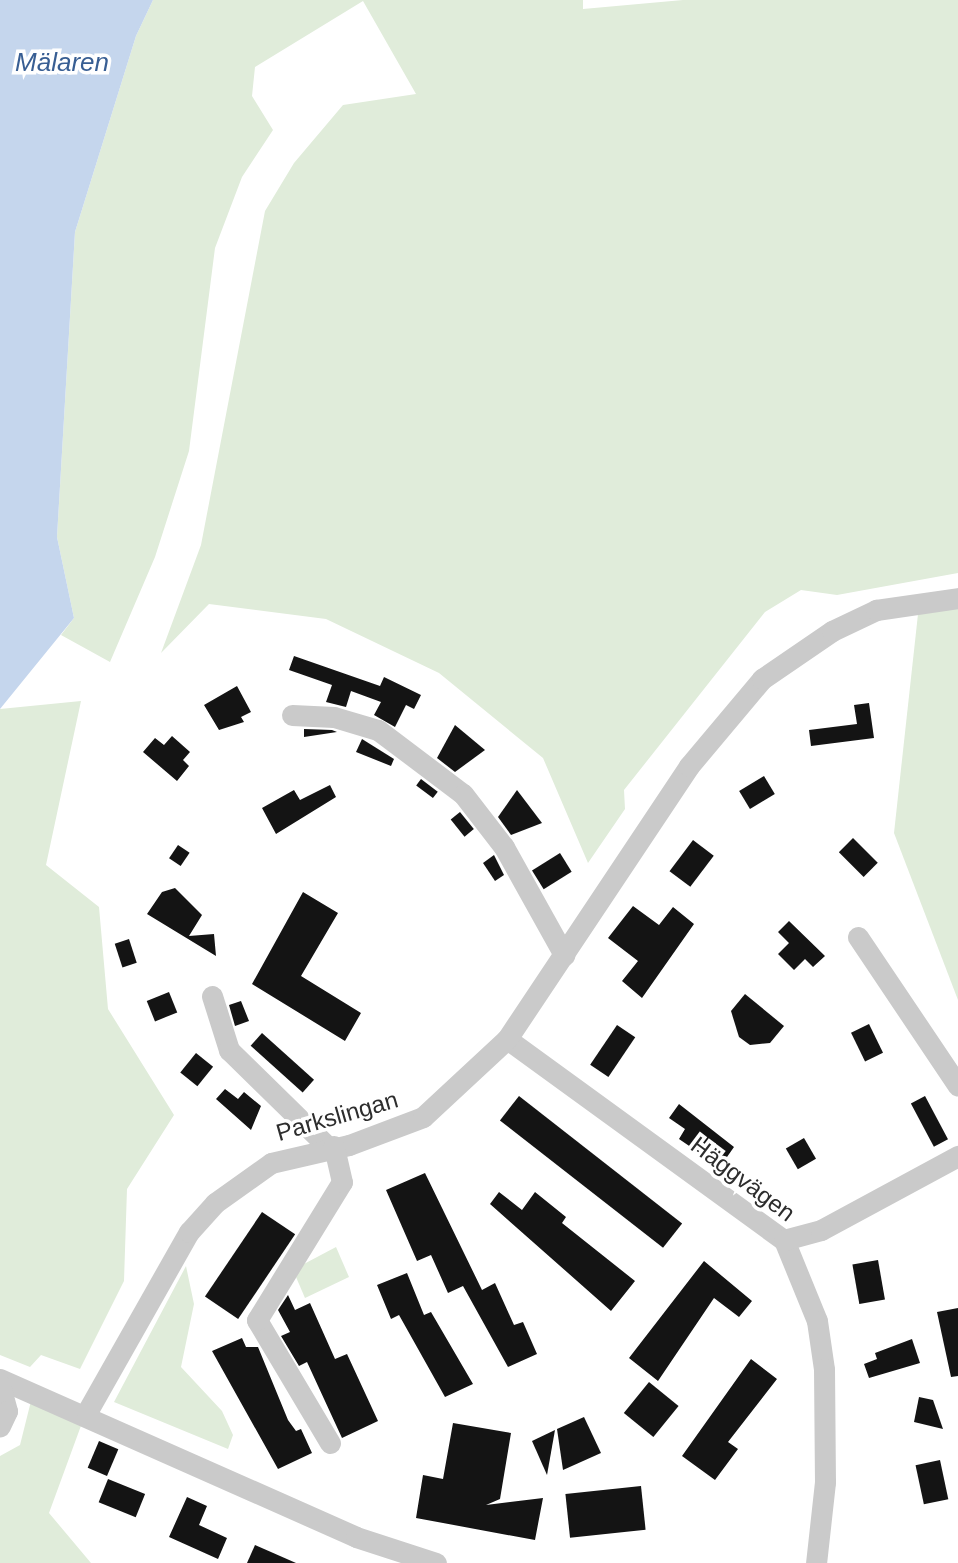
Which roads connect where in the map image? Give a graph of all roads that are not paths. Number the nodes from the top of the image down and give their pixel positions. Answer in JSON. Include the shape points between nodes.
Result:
{"nodes":[{"id":1,"x":958,"y":598,"type":"edge"},
{"id":2,"x":292,"y":715,"type":"dead end"},
{"id":3,"x":858,"y":937,"type":"dead end"},
{"id":4,"x":564,"y":955,"type":"junction"},
{"id":5,"x":212,"y":996,"type":"dead end"},
{"id":6,"x":507,"y":1039,"type":"junction"},
{"id":7,"x":958,"y":1086,"type":"edge"},
{"id":8,"x":331,"y":1147,"type":"junction"},
{"id":9,"x":958,"y":1156,"type":"edge"},
{"id":10,"x":784,"y":1240,"type":"junction"},
{"id":11,"x":0,"y":1379,"type":"edge"},
{"id":12,"x":0,"y":1385,"type":"edge"},
{"id":13,"x":87,"y":1412,"type":"junction"},
{"id":14,"x":0,"y":1426,"type":"edge"},
{"id":15,"x":330,"y":1443,"type":"dead end"},
{"id":16,"x":436,"y":1563,"type":"edge"},
{"id":17,"x":816,"y":1563,"type":"edge"}],
"edges":[{"from":1,"to":4,"type":"street","name":"Parkslingan","via":[[876,610],[832,631],[762,679],[689,766]]},
{"from":2,"to":4,"type":"street","via":[[334,717],[379,730],[463,794],[504,847]]},
{"from":3,"to":7,"type":"street"},
{"from":4,"to":6,"type":"street","name":"Parkslingan"},
{"from":5,"to":8,"type":"street","via":[[229,1050]]},
{"from":6,"to":8,"type":"street","name":"Parkslingan","via":[[423,1117]]},
{"from":6,"to":10,"type":"street","name":"Häggvägen"},
{"from":8,"to":13,"type":"street","name":"Parkslingan","via":[[271,1163],[215,1203],[189,1233]]},
{"from":8,"to":15,"type":"street","via":[[342,1182],[257,1320]]},
{"from":9,"to":10,"type":"street","via":[[821,1230]]},
{"from":10,"to":17,"type":"street","name":"Häggvägen","via":[[817,1321],[824,1369],[825,1482]]},
{"from":11,"to":13,"type":"street"},
{"from":12,"to":14,"type":"street","via":[[7,1411]]},
{"from":13,"to":16,"type":"street","via":[[356,1537]]}]}
